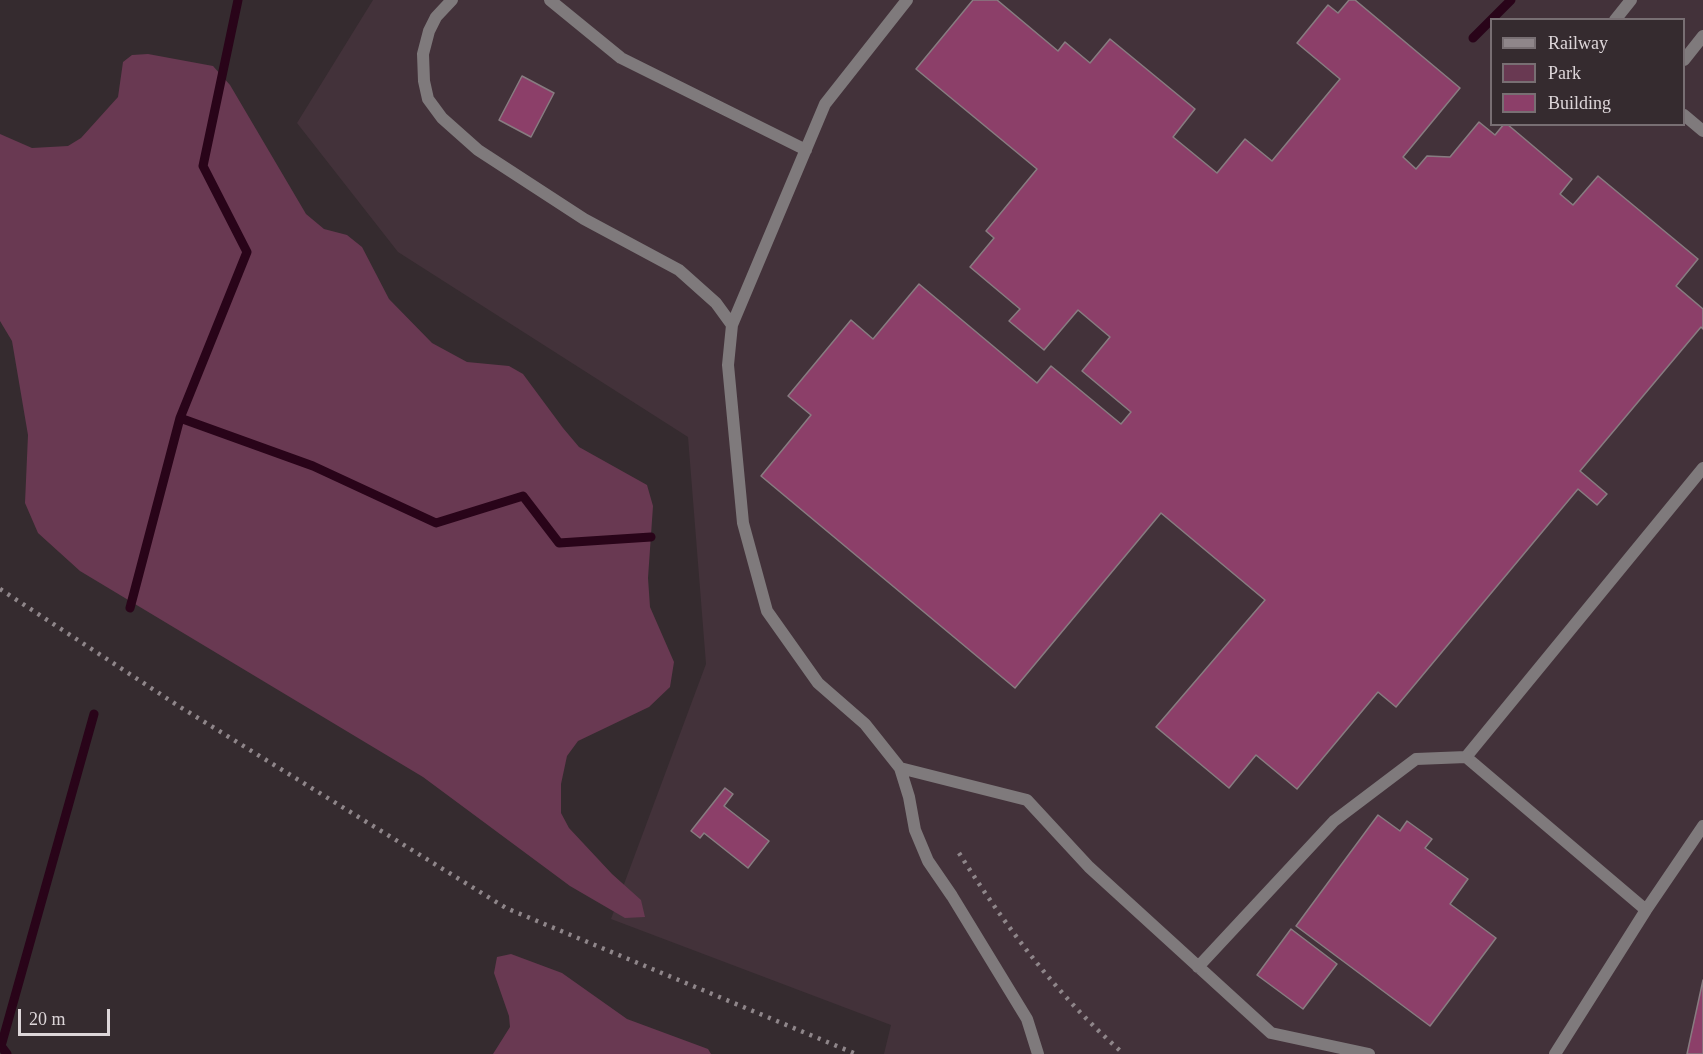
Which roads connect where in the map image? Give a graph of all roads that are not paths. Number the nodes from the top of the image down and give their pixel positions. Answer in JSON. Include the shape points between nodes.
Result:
{"nodes":[{"id":1,"x":452,"y":0,"type":"edge"},
{"id":2,"x":550,"y":0,"type":"edge"},
{"id":3,"x":907,"y":0,"type":"edge"},
{"id":4,"x":1632,"y":0,"type":"edge"},
{"id":5,"x":1617,"y":18,"type":"edge"},
{"id":6,"x":1703,"y":36,"type":"edge"},
{"id":7,"x":1685,"y":58,"type":"edge"},
{"id":8,"x":1685,"y":117,"type":"edge"},
{"id":9,"x":1703,"y":131,"type":"edge"},
{"id":10,"x":806,"y":150,"type":"junction"},
{"id":11,"x":732,"y":325,"type":"junction"},
{"id":12,"x":1703,"y":468,"type":"edge"},
{"id":13,"x":1466,"y":758,"type":"junction"},
{"id":14,"x":900,"y":768,"type":"junction"},
{"id":15,"x":1703,"y":826,"type":"edge"},
{"id":16,"x":1646,"y":910,"type":"junction"},
{"id":17,"x":1198,"y":967,"type":"junction"},
{"id":18,"x":1038,"y":1054,"type":"edge"},
{"id":19,"x":1369,"y":1054,"type":"edge"},
{"id":20,"x":1555,"y":1054,"type":"edge"}],
"edges":[{"from":1,"to":11,"type":"lane","via":[[436,17],[423,54],[428,99],[442,118],[478,150],[565,206],[679,270],[716,303]]},
{"from":2,"to":10,"type":"lane","via":[[621,58]]},
{"from":3,"to":10,"type":"lane","via":[[825,104]]},
{"from":4,"to":5,"type":"lane"},
{"from":6,"to":7,"type":"lane"},
{"from":8,"to":9,"type":"lane"},
{"from":10,"to":11,"type":"lane"},
{"from":11,"to":14,"type":"lane","via":[[728,365],[743,523],[766,611],[818,683],[865,724]]},
{"from":12,"to":13,"type":"lane"},
{"from":13,"to":16,"type":"lane"},
{"from":13,"to":17,"type":"lane","via":[[1416,759],[1334,821]]},
{"from":14,"to":17,"type":"lane","via":[[1027,800],[1089,867]]},
{"from":14,"to":18,"type":"lane","via":[[927,861],[1027,1019]]},
{"from":15,"to":16,"type":"lane"},
{"from":16,"to":20,"type":"lane"},
{"from":17,"to":19,"type":"lane","via":[[1271,1033]]}]}
